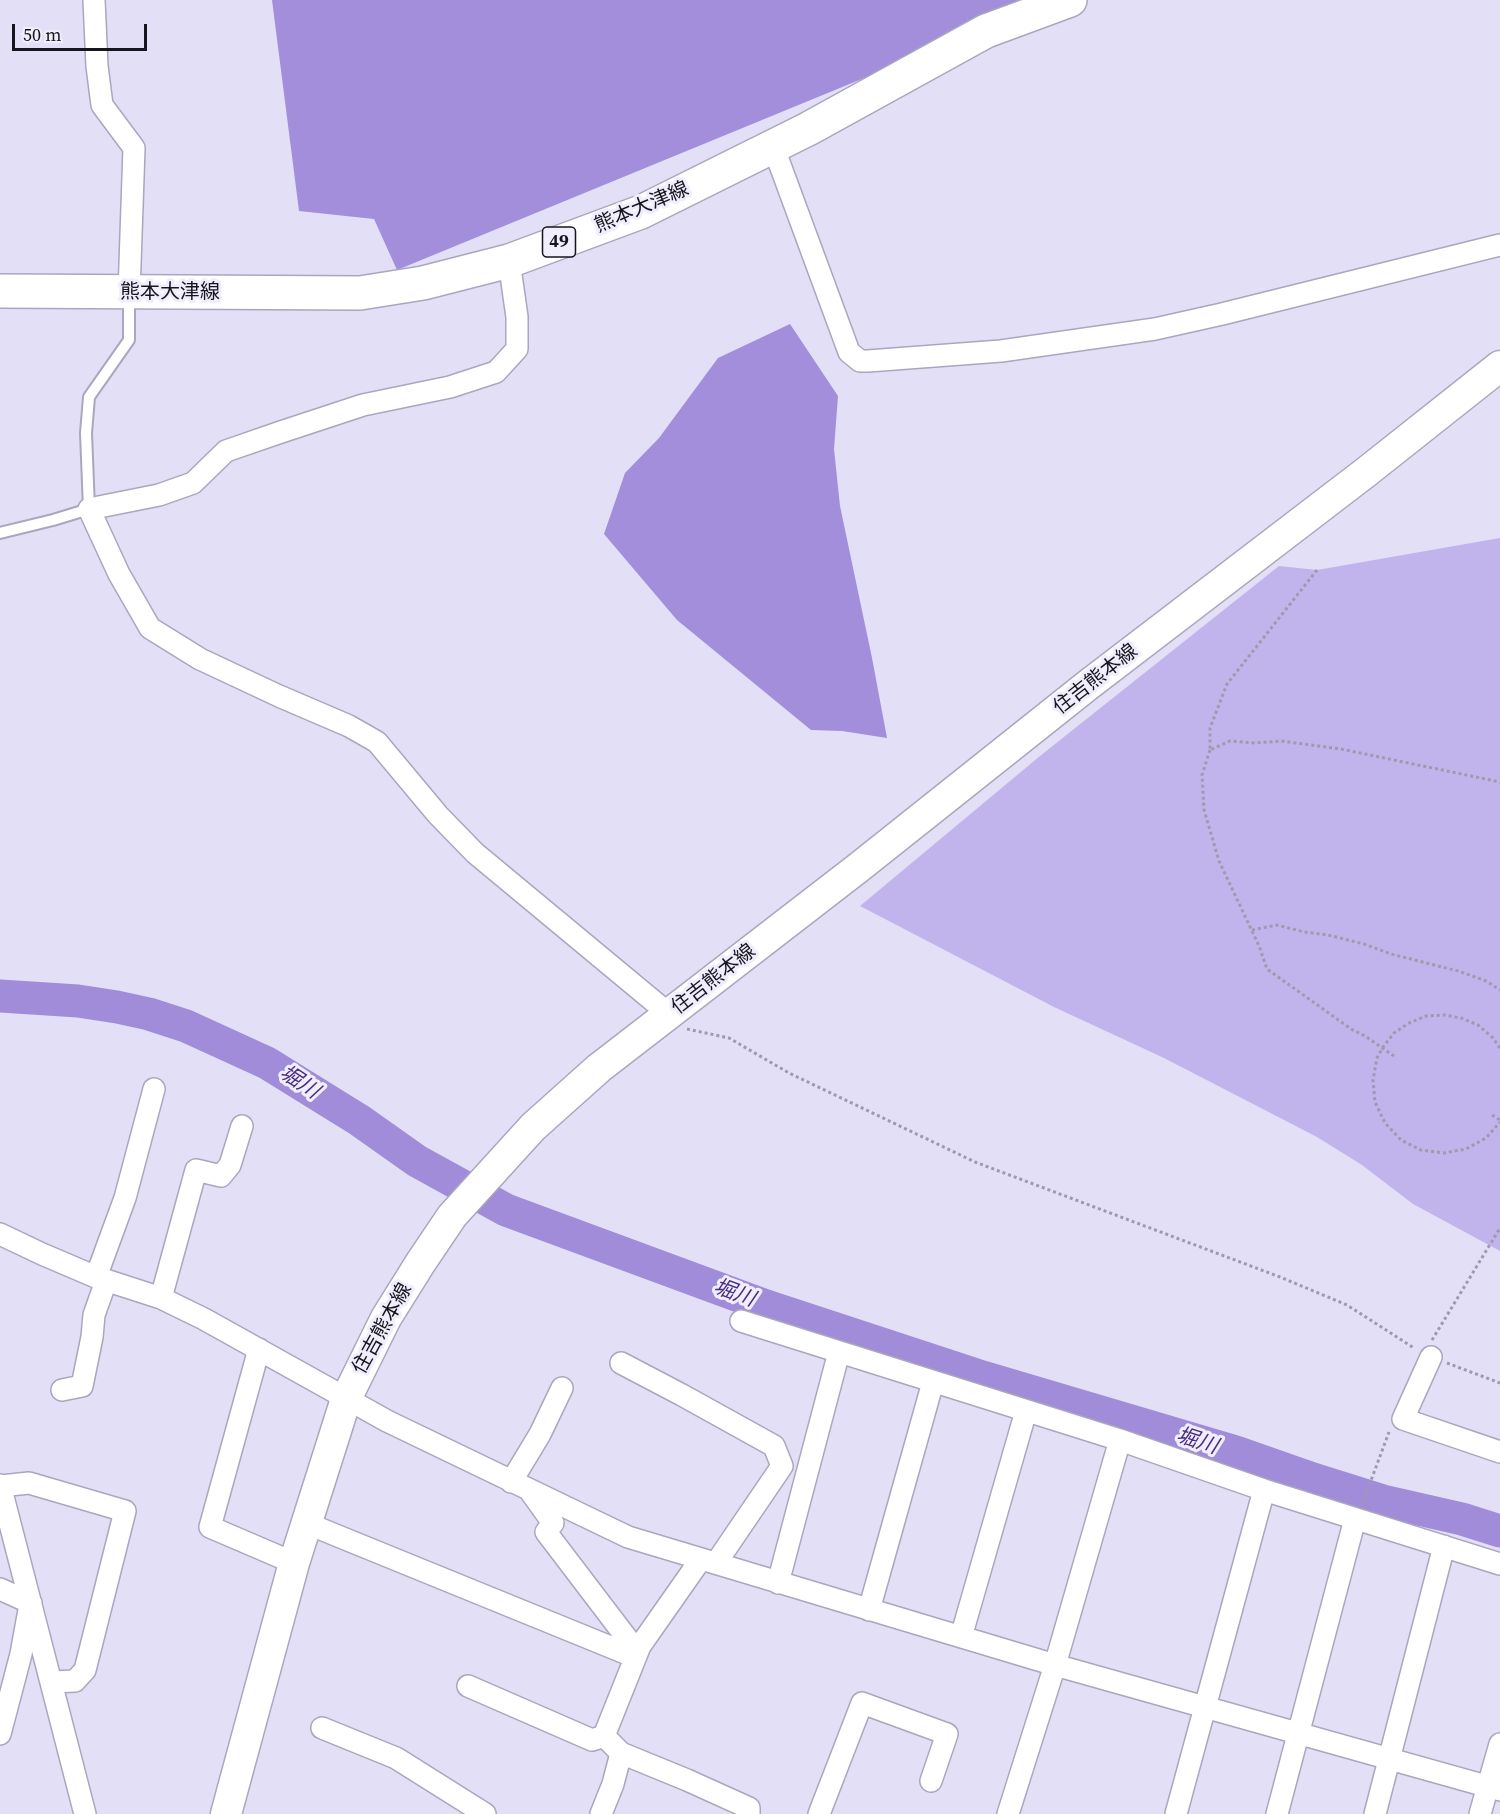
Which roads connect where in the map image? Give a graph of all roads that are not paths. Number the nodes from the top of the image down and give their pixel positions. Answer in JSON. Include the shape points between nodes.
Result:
{"nodes":[{"id":1,"x":94,"y":0,"type":"edge"},
{"id":2,"x":1070,"y":0,"type":"edge"},
{"id":3,"x":773,"y":146,"type":"junction"},
{"id":4,"x":1500,"y":245,"type":"edge"},
{"id":5,"x":509,"y":261,"type":"junction"},
{"id":6,"x":0,"y":291,"type":"edge"},
{"id":7,"x":129,"y":293,"type":"junction"},
{"id":8,"x":1500,"y":366,"type":"edge"},
{"id":9,"x":89,"y":509,"type":"junction"},
{"id":10,"x":0,"y":533,"type":"edge"},
{"id":11,"x":669,"y":1014,"type":"junction"},
{"id":12,"x":154,"y":1089,"type":"dead end"},
{"id":13,"x":242,"y":1126,"type":"dead end"},
{"id":14,"x":0,"y":1234,"type":"edge"},
{"id":15,"x":101,"y":1279,"type":"junction"},
{"id":16,"x":161,"y":1298,"type":"junction"},
{"id":17,"x":741,"y":1321,"type":"dead end"},
{"id":18,"x":259,"y":1349,"type":"junction"},
{"id":19,"x":839,"y":1352,"type":"junction"},
{"id":20,"x":1428,"y":1355,"type":"road end"},
{"id":21,"x":621,"y":1363,"type":"dead end"},
{"id":22,"x":933,"y":1382,"type":"junction"},
{"id":23,"x":562,"y":1388,"type":"dead end"},
{"id":24,"x":62,"y":1390,"type":"dead end"},
{"id":25,"x":346,"y":1399,"type":"junction"},
{"id":26,"x":1026,"y":1411,"type":"junction"},
{"id":27,"x":1120,"y":1440,"type":"junction"},
{"id":28,"x":1500,"y":1452,"type":"edge"},
{"id":29,"x":0,"y":1485,"type":"edge"},
{"id":30,"x":521,"y":1486,"type":"junction"},
{"id":31,"x":1263,"y":1490,"type":"junction"},
{"id":32,"x":1359,"y":1511,"type":"junction"},
{"id":33,"x":306,"y":1523,"type":"junction"},
{"id":34,"x":1444,"y":1546,"type":"junction"},
{"id":35,"x":709,"y":1561,"type":"junction"},
{"id":36,"x":294,"y":1563,"type":"junction"},
{"id":37,"x":1500,"y":1564,"type":"edge"},
{"id":38,"x":778,"y":1583,"type":"junction"},
{"id":39,"x":0,"y":1589,"type":"edge"},
{"id":40,"x":31,"y":1603,"type":"junction"},
{"id":41,"x":869,"y":1610,"type":"junction"},
{"id":42,"x":961,"y":1637,"type":"junction"},
{"id":43,"x":637,"y":1651,"type":"junction"},
{"id":44,"x":1056,"y":1665,"type":"junction"},
{"id":45,"x":51,"y":1682,"type":"junction"},
{"id":46,"x":468,"y":1686,"type":"dead end"},
{"id":47,"x":1204,"y":1707,"type":"junction"},
{"id":48,"x":322,"y":1728,"type":"dead end"},
{"id":49,"x":1298,"y":1733,"type":"junction"},
{"id":50,"x":0,"y":1734,"type":"edge"},
{"id":51,"x":604,"y":1736,"type":"junction"},
{"id":52,"x":1500,"y":1744,"type":"edge"},
{"id":53,"x":621,"y":1753,"type":"junction"},
{"id":54,"x":1389,"y":1759,"type":"junction"},
{"id":55,"x":931,"y":1781,"type":"dead end"},
{"id":56,"x":1494,"y":1788,"type":"edge"},
{"id":57,"x":85,"y":1814,"type":"edge"},
{"id":58,"x":226,"y":1814,"type":"edge"},
{"id":59,"x":485,"y":1814,"type":"edge"},
{"id":60,"x":601,"y":1814,"type":"edge"},
{"id":61,"x":749,"y":1814,"type":"edge"},
{"id":62,"x":819,"y":1814,"type":"edge"},
{"id":63,"x":1008,"y":1814,"type":"edge"},
{"id":64,"x":1176,"y":1814,"type":"edge"},
{"id":65,"x":1277,"y":1814,"type":"edge"},
{"id":66,"x":1375,"y":1814,"type":"edge"},
{"id":67,"x":1480,"y":1814,"type":"edge"}],
"edges":[{"from":1,"to":7,"type":"street","via":[[102,105],[134,148]]},
{"from":2,"to":3,"type":"main road","name":"熊本大津線","number":"49","via":[[986,31]]},
{"from":3,"to":4,"type":"street","via":[[849,352],[860,361],[1001,351],[1155,329]]},
{"from":3,"to":5,"type":"main road","name":"熊本大津線","number":"49","via":[[641,212]]},
{"from":5,"to":7,"type":"main road","name":"熊本大津線","number":"49","via":[[423,283],[360,293]]},
{"from":5,"to":9,"type":"street","via":[[517,349],[496,372],[450,387],[363,405],[281,432],[226,451],[193,483],[159,495]]},
{"from":6,"to":7,"type":"main road","name":"熊本大津線","number":"49"},
{"from":7,"to":9,"type":"lane","via":[[129,340],[89,397]]},
{"from":8,"to":11,"type":"main road","name":"住吉熊本線"},
{"from":9,"to":10,"type":"lane"},
{"from":9,"to":11,"type":"street","via":[[150,628],[200,659],[377,742],[475,853]]},
{"from":11,"to":25,"type":"main road","name":"住吉熊本線","via":[[599,1068],[533,1127],[452,1216],[386,1318]]},
{"from":12,"to":15,"type":"street"},
{"from":13,"to":16,"type":"street","via":[[230,1165],[221,1176],[196,1170]]},
{"from":14,"to":15,"type":"street"},
{"from":15,"to":16,"type":"street"},
{"from":15,"to":24,"type":"street","via":[[82,1386]]},
{"from":16,"to":18,"type":"street"},
{"from":17,"to":19,"type":"street"},
{"from":18,"to":25,"type":"street"},
{"from":18,"to":36,"type":"street","via":[[210,1527]]},
{"from":19,"to":22,"type":"street"},
{"from":19,"to":38,"type":"street"},
{"from":20,"to":28,"type":"street","via":[[1403,1419]]},
{"from":21,"to":35,"type":"street","via":[[774,1446],[782,1466]]},
{"from":22,"to":26,"type":"street"},
{"from":22,"to":41,"type":"street"},
{"from":23,"to":30,"type":"street"},
{"from":25,"to":30,"type":"street"},
{"from":25,"to":33,"type":"main road","name":"住吉熊本線"},
{"from":26,"to":27,"type":"street"},
{"from":26,"to":42,"type":"street"},
{"from":27,"to":31,"type":"street"},
{"from":27,"to":44,"type":"street"},
{"from":29,"to":40,"type":"street"},
{"from":29,"to":45,"type":"street","via":[[29,1483],[125,1511],[85,1670],[75,1681]]},
{"from":30,"to":35,"type":"street","via":[[628,1537]]},
{"from":30,"to":43,"type":"street","via":[[553,1523],[546,1532]]},
{"from":31,"to":32,"type":"street"},
{"from":31,"to":47,"type":"street"},
{"from":32,"to":34,"type":"street"},
{"from":32,"to":49,"type":"street"},
{"from":33,"to":36,"type":"main road","name":"住吉熊本線"},
{"from":33,"to":43,"type":"street"},
{"from":34,"to":37,"type":"street"},
{"from":34,"to":54,"type":"street"},
{"from":35,"to":38,"type":"street"},
{"from":35,"to":43,"type":"street"},
{"from":36,"to":58,"type":"main road","name":"住吉熊本線"},
{"from":38,"to":41,"type":"street"},
{"from":39,"to":40,"type":"street"},
{"from":40,"to":45,"type":"street"},
{"from":40,"to":50,"type":"street"},
{"from":41,"to":42,"type":"street"},
{"from":42,"to":44,"type":"street"},
{"from":43,"to":51,"type":"street"},
{"from":44,"to":47,"type":"street"},
{"from":44,"to":63,"type":"street"},
{"from":45,"to":57,"type":"street"},
{"from":46,"to":51,"type":"street","via":[[517,1696],[592,1740]]},
{"from":47,"to":49,"type":"street"},
{"from":47,"to":64,"type":"street"},
{"from":48,"to":59,"type":"street","via":[[396,1758]]},
{"from":49,"to":54,"type":"street"},
{"from":49,"to":65,"type":"street"},
{"from":51,"to":53,"type":"street"},
{"from":52,"to":56,"type":"street"},
{"from":53,"to":60,"type":"street"},
{"from":53,"to":61,"type":"street","via":[[749,1808]]},
{"from":54,"to":56,"type":"street"},
{"from":54,"to":66,"type":"street"},
{"from":55,"to":62,"type":"street","via":[[948,1734],[862,1703]]},
{"from":56,"to":67,"type":"street"}]}
